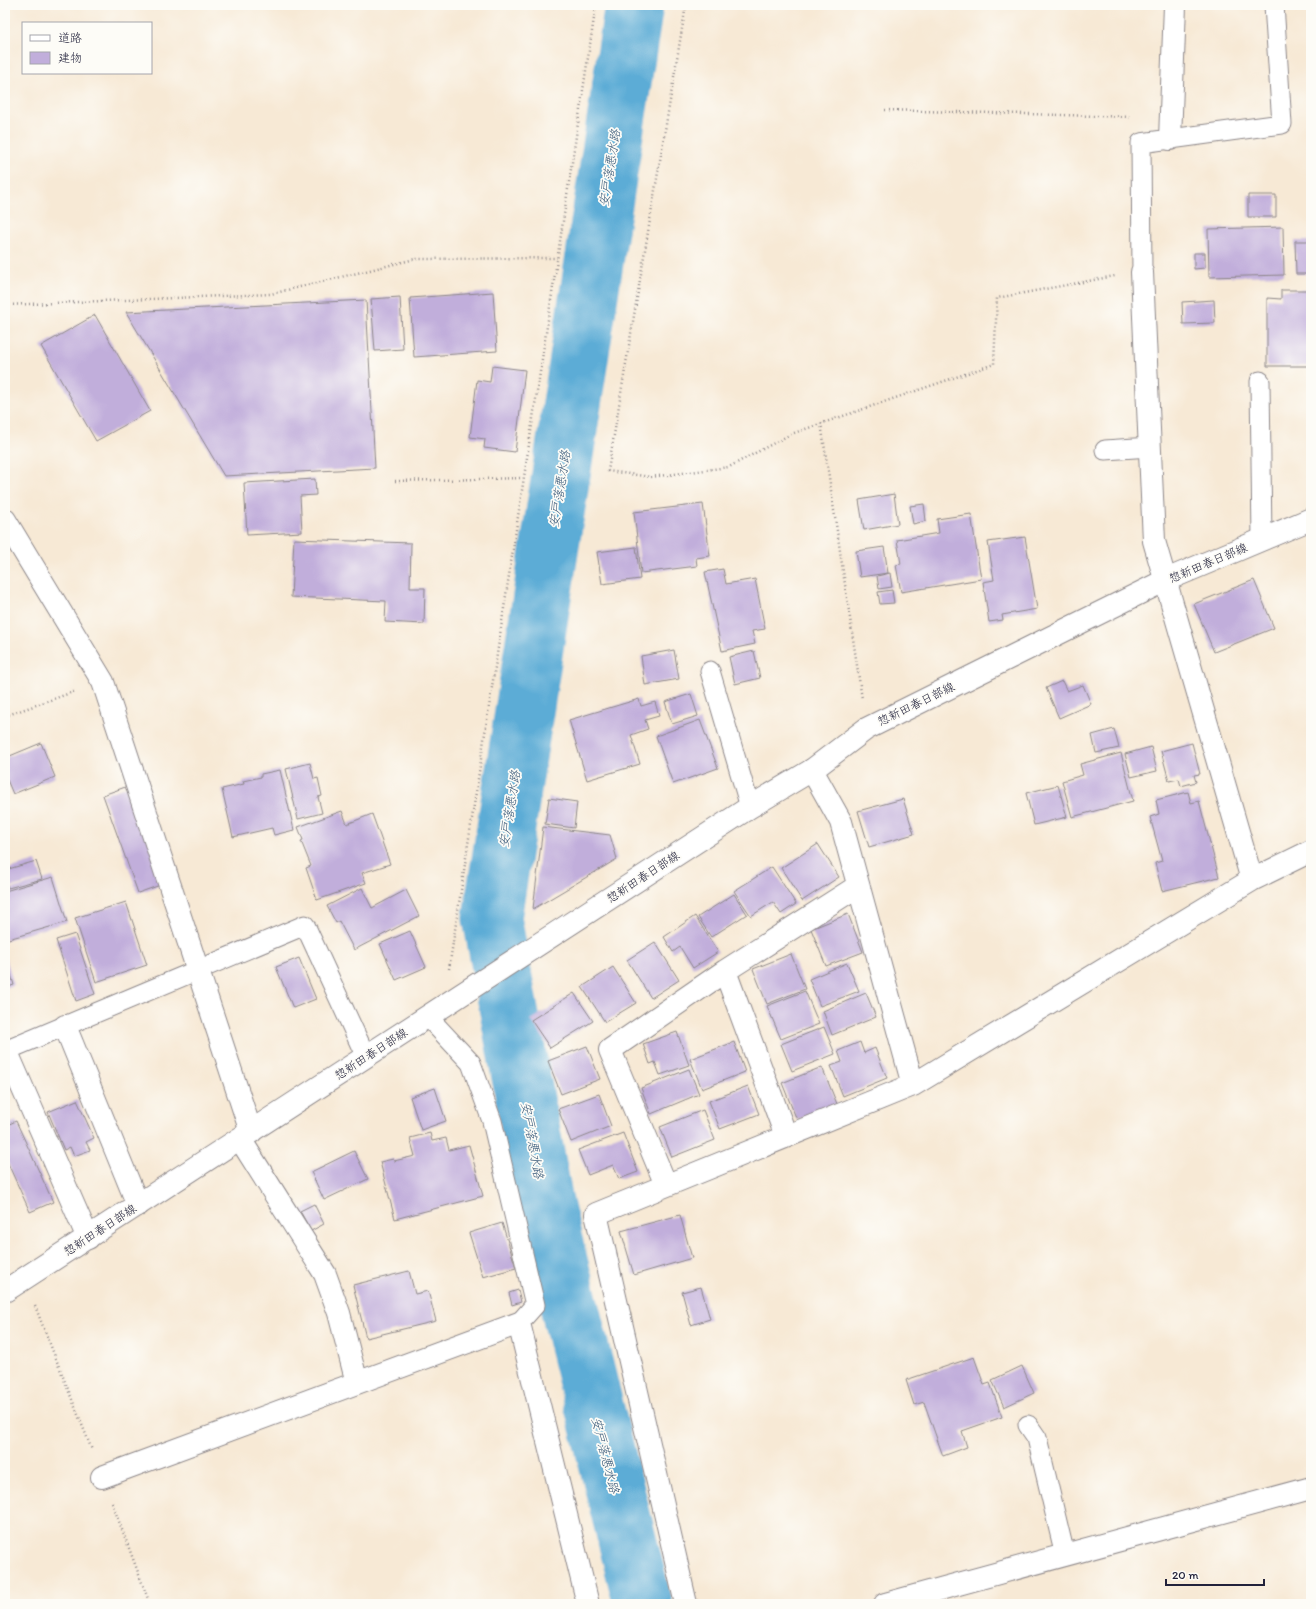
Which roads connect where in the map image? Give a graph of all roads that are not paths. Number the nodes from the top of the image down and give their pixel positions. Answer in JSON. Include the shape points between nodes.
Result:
{"nodes":[{"id":1,"x":1174,"y":5,"type":"edge"},
{"id":2,"x":1274,"y":5,"type":"edge"},
{"id":3,"x":1170,"y":139,"type":"junction"},
{"id":4,"x":1142,"y":272,"type":"joint"},
{"id":5,"x":1260,"y":381,"type":"dead end"},
{"id":6,"x":1150,"y":447,"type":"junction"},
{"id":7,"x":1105,"y":450,"type":"dead end"},
{"id":8,"x":1311,"y":519,"type":"edge"},
{"id":9,"x":5,"y":520,"type":"edge"},
{"id":10,"x":1262,"y":540,"type":"junction"},
{"id":11,"x":1166,"y":580,"type":"junction"},
{"id":12,"x":710,"y":671,"type":"dead end"},
{"id":13,"x":812,"y":770,"type":"junction"},
{"id":14,"x":750,"y":807,"type":"junction"},
{"id":15,"x":1311,"y":851,"type":"edge"},
{"id":16,"x":1252,"y":880,"type":"junction"},
{"id":17,"x":858,"y":886,"type":"junction"},
{"id":18,"x":198,"y":970,"type":"junction"},
{"id":19,"x":725,"y":971,"type":"junction"},
{"id":20,"x":436,"y":1012,"type":"junction"},
{"id":21,"x":65,"y":1026,"type":"junction"},
{"id":22,"x":6,"y":1051,"type":"edge"},
{"id":23,"x":366,"y":1057,"type":"junction"},
{"id":24,"x":912,"y":1085,"type":"junction"},
{"id":25,"x":245,"y":1136,"type":"junction"},
{"id":26,"x":786,"y":1136,"type":"junction"},
{"id":27,"x":666,"y":1185,"type":"junction"},
{"id":28,"x":138,"y":1205,"type":"junction"},
{"id":29,"x":88,"y":1238,"type":"junction"},
{"id":30,"x":5,"y":1291,"type":"edge"},
{"id":31,"x":519,"y":1323,"type":"junction"},
{"id":32,"x":357,"y":1383,"type":"junction"},
{"id":33,"x":1028,"y":1425,"type":"dead end"},
{"id":34,"x":102,"y":1477,"type":"road end"},
{"id":35,"x":1311,"y":1488,"type":"edge"},
{"id":36,"x":1065,"y":1555,"type":"junction"},
{"id":37,"x":588,"y":1604,"type":"edge"},
{"id":38,"x":686,"y":1604,"type":"edge"},
{"id":39,"x":885,"y":1604,"type":"edge"}],
"edges":[{"from":1,"to":3,"type":"street"},
{"from":2,"to":3,"type":"lane","via":[[1282,124]]},
{"from":3,"to":4,"type":"lane","via":[[1141,143]]},
{"from":4,"to":6,"type":"street"},
{"from":5,"to":10,"type":"lane"},
{"from":6,"to":7,"type":"lane"},
{"from":6,"to":11,"type":"street","via":[[1154,541]]},
{"from":8,"to":10,"type":"street","name":"惣新田春日部線"},
{"from":9,"to":18,"type":"street","via":[[103,682]]},
{"from":10,"to":11,"type":"street","name":"惣新田春日部線"},
{"from":11,"to":13,"type":"street","name":"惣新田春日部線","via":[[866,729]]},
{"from":11,"to":16,"type":"street"},
{"from":12,"to":14,"type":"lane"},
{"from":13,"to":14,"type":"street","name":"惣新田春日部線"},
{"from":13,"to":17,"type":"street","via":[[841,822]]},
{"from":14,"to":20,"type":"street","name":"惣新田春日部線"},
{"from":15,"to":16,"type":"street"},
{"from":16,"to":24,"type":"street"},
{"from":17,"to":19,"type":"street"},
{"from":17,"to":24,"type":"street"},
{"from":18,"to":21,"type":"lane"},
{"from":18,"to":23,"type":"lane","via":[[305,925]]},
{"from":18,"to":25,"type":"street"},
{"from":19,"to":26,"type":"street"},
{"from":19,"to":27,"type":"street","via":[[610,1050]]},
{"from":20,"to":23,"type":"street","name":"惣新田春日部線"},
{"from":20,"to":31,"type":"lane","via":[[471,1063],[492,1121],[535,1305]]},
{"from":21,"to":22,"type":"lane"},
{"from":21,"to":28,"type":"street"},
{"from":22,"to":29,"type":"street"},
{"from":23,"to":25,"type":"street","name":"惣新田春日部線"},
{"from":24,"to":26,"type":"street"},
{"from":25,"to":28,"type":"street","name":"惣新田春日部線"},
{"from":25,"to":32,"type":"street","via":[[325,1274],[339,1313]]},
{"from":26,"to":27,"type":"street"},
{"from":27,"to":38,"type":"street","via":[[596,1214]]},
{"from":28,"to":29,"type":"street","name":"惣新田春日部線"},
{"from":29,"to":30,"type":"street","name":"惣新田春日部線"},
{"from":31,"to":32,"type":"street"},
{"from":31,"to":37,"type":"street"},
{"from":32,"to":34,"type":"street"},
{"from":33,"to":36,"type":"lane","via":[[1037,1438]]},
{"from":35,"to":36,"type":"street"},
{"from":36,"to":39,"type":"street"}]}
